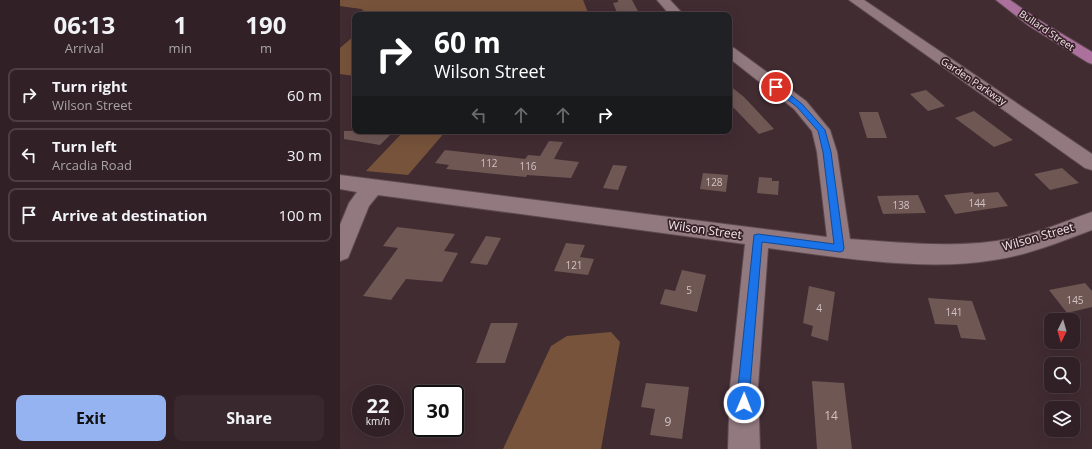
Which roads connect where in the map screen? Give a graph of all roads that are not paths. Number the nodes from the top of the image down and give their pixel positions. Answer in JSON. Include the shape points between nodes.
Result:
{"nodes":[{"id":1,"x":663,"y":0,"type":"edge"},
{"id":2,"x":855,"y":0,"type":"edge"},
{"id":3,"x":1002,"y":0,"type":"edge"},
{"id":4,"x":673,"y":12,"type":"edge"},
{"id":5,"x":732,"y":53,"type":"edge"},
{"id":6,"x":1092,"y":59,"type":"edge"},
{"id":7,"x":1092,"y":163,"type":"edge"},
{"id":8,"x":340,"y":182,"type":"edge"},
{"id":9,"x":373,"y":186,"type":"junction"},
{"id":10,"x":1092,"y":220,"type":"edge"},
{"id":11,"x":758,"y":238,"type":"junction"},
{"id":12,"x":840,"y":248,"type":"junction"},
{"id":13,"x":340,"y":251,"type":"edge"},
{"id":14,"x":744,"y":449,"type":"edge"}],
"edges":[{"from":1,"to":4,"type":"street"},
{"from":2,"to":7,"type":"street","name":"Garden Parkway"},
{"from":3,"to":6,"type":"main road","name":"Bullard Street"},
{"from":5,"to":12,"type":"street","via":[[800,105],[821,130],[827,152]]},
{"from":8,"to":9,"type":"street","name":"Wilson Street"},
{"from":9,"to":11,"type":"street","name":"Wilson Street"},
{"from":9,"to":13,"type":"street","via":[[360,203]]},
{"from":10,"to":12,"type":"street","name":"Wilson Street","via":[[1013,247],[985,251],[914,254]]},
{"from":11,"to":12,"type":"street","name":"Wilson Street"},
{"from":11,"to":14,"type":"street","via":[[744,387]]}]}
